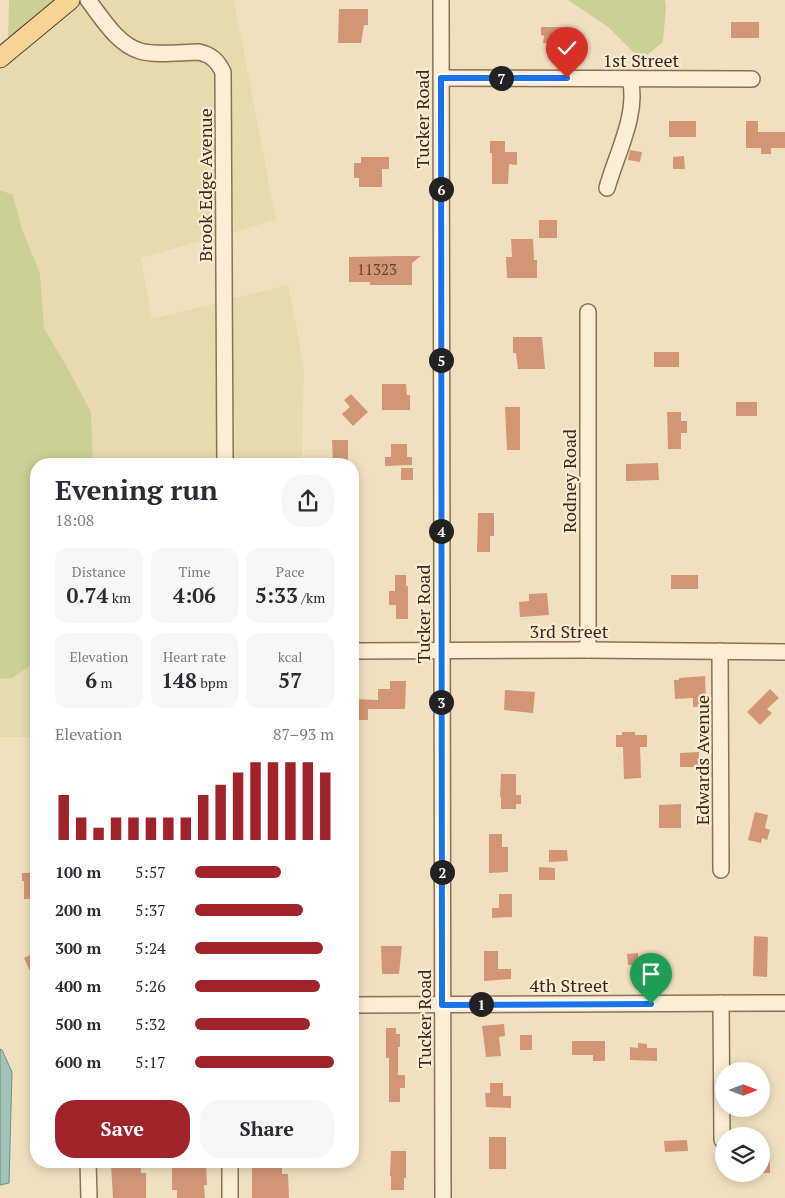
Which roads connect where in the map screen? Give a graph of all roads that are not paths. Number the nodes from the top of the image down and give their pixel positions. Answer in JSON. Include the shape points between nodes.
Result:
{"nodes":[{"id":1,"x":70,"y":0,"type":"edge"},
{"id":2,"x":88,"y":0,"type":"edge"},
{"id":3,"x":441,"y":0,"type":"edge"},
{"id":4,"x":0,"y":58,"type":"edge"},
{"id":5,"x":441,"y":78,"type":"junction"},
{"id":6,"x":630,"y":78,"type":"junction"},
{"id":7,"x":752,"y":79,"type":"dead end"},
{"id":8,"x":607,"y":188,"type":"dead end"},
{"id":9,"x":588,"y":312,"type":"dead end"},
{"id":10,"x":225,"y":458,"type":"edge"},
{"id":11,"x":441,"y":650,"type":"junction"},
{"id":12,"x":588,"y":650,"type":"junction"},
{"id":13,"x":359,"y":651,"type":"edge"},
{"id":14,"x":720,"y":651,"type":"junction"},
{"id":15,"x":785,"y":652,"type":"edge"},
{"id":16,"x":721,"y":870,"type":"dead end"},
{"id":17,"x":721,"y":1003,"type":"junction"},
{"id":18,"x":785,"y":1003,"type":"edge"},
{"id":19,"x":359,"y":1005,"type":"edge"},
{"id":20,"x":442,"y":1005,"type":"junction"},
{"id":21,"x":722,"y":1127,"type":"edge"},
{"id":22,"x":88,"y":1168,"type":"edge"},
{"id":23,"x":230,"y":1168,"type":"edge"},
{"id":24,"x":89,"y":1198,"type":"edge"},
{"id":25,"x":230,"y":1198,"type":"edge"},
{"id":26,"x":443,"y":1198,"type":"edge"}],
"edges":[{"from":1,"to":4,"type":"main road"},
{"from":2,"to":10,"type":"street","name":"Brook Edge Avenue","via":[[124,43],[140,51],[208,54],[218,62],[223,72]]},
{"from":3,"to":5,"type":"street","name":"Tucker Road"},
{"from":5,"to":6,"type":"street","name":"1st Street"},
{"from":5,"to":11,"type":"street","name":"Tucker Road"},
{"from":6,"to":7,"type":"street","name":"1st Street"},
{"from":6,"to":8,"type":"street","via":[[632,103]]},
{"from":9,"to":12,"type":"street","name":"Rodney Road"},
{"from":11,"to":12,"type":"street","name":"3rd Street"},
{"from":11,"to":13,"type":"street","name":"3rd Street"},
{"from":11,"to":20,"type":"street","name":"Tucker Road"},
{"from":12,"to":14,"type":"street","name":"3rd Street"},
{"from":14,"to":15,"type":"street","name":"3rd Street"},
{"from":14,"to":16,"type":"street","name":"Edwards Avenue"},
{"from":17,"to":18,"type":"street","name":"4th Street"},
{"from":17,"to":20,"type":"street","name":"4th Street"},
{"from":17,"to":21,"type":"street"},
{"from":19,"to":20,"type":"street","name":"4th Street"},
{"from":20,"to":26,"type":"street","name":"Tucker Road"},
{"from":22,"to":24,"type":"street"},
{"from":23,"to":25,"type":"street"}]}
